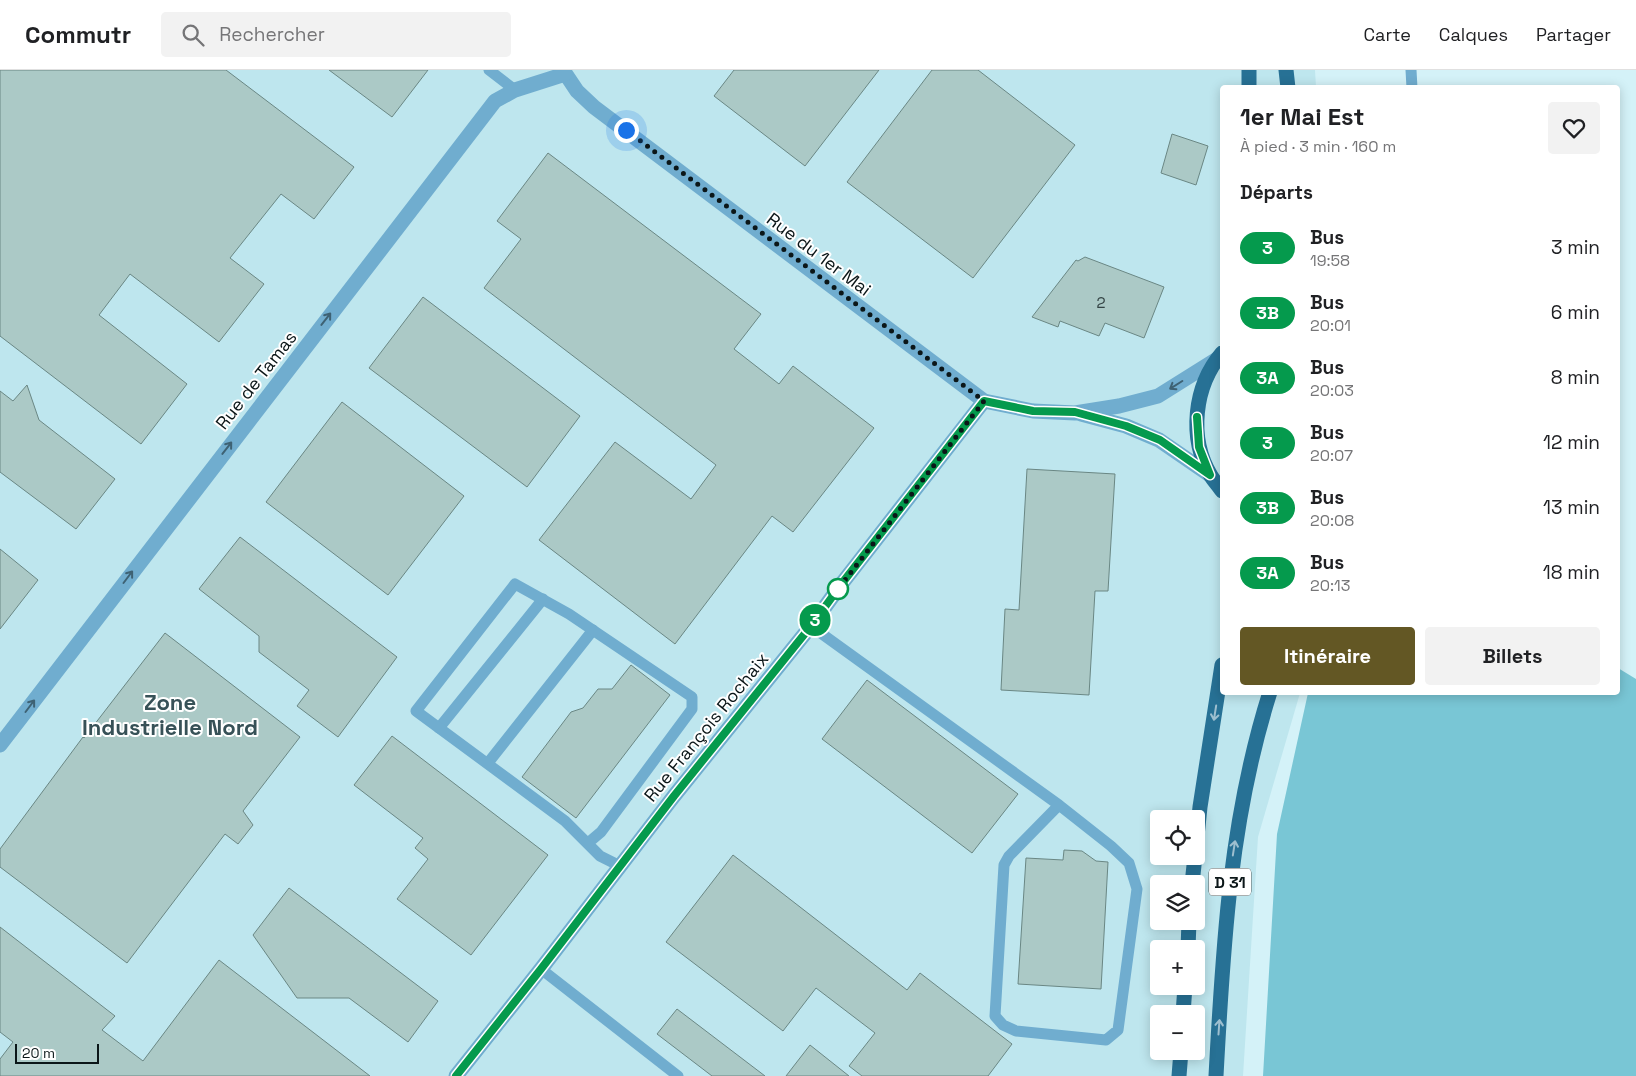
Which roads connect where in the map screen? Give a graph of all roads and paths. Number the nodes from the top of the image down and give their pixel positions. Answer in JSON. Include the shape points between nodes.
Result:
{"nodes":[{"id":1,"x":489,"y":70,"type":"edge"},
{"id":2,"x":1249,"y":70,"type":"edge"},
{"id":3,"x":1286,"y":70,"type":"edge"},
{"id":4,"x":1411,"y":70,"type":"edge"},
{"id":5,"x":564,"y":72,"type":"edge"},
{"id":6,"x":1248,"y":85,"type":"edge"},
{"id":7,"x":1288,"y":85,"type":"edge"},
{"id":8,"x":1412,"y":85,"type":"edge"},
{"id":9,"x":514,"y":90,"type":"junction"},
{"id":10,"x":1220,"y":356,"type":"edge"},
{"id":11,"x":984,"y":401,"type":"junction"},
{"id":12,"x":1075,"y":412,"type":"junction"},
{"id":13,"x":1210,"y":475,"type":"junction"},
{"id":14,"x":1220,"y":488,"type":"edge"},
{"id":15,"x":543,"y":599,"type":"junction"},
{"id":16,"x":811,"y":626,"type":"junction"},
{"id":17,"x":593,"y":630,"type":"junction"},
{"id":18,"x":1220,"y":678,"type":"edge"},
{"id":19,"x":1269,"y":695,"type":"edge"},
{"id":20,"x":439,"y":728,"type":"junction"},
{"id":21,"x":0,"y":745,"type":"edge"},
{"id":22,"x":488,"y":763,"type":"junction"},
{"id":23,"x":1059,"y":805,"type":"junction"},
{"id":24,"x":1200,"y":810,"type":"edge"},
{"id":25,"x":588,"y":843,"type":"junction"},
{"id":26,"x":620,"y":866,"type":"junction"},
{"id":27,"x":541,"y":969,"type":"junction"},
{"id":28,"x":1180,"y":1060,"type":"edge"},
{"id":29,"x":456,"y":1076,"type":"edge"},
{"id":30,"x":678,"y":1076,"type":"edge"},
{"id":31,"x":1179,"y":1076,"type":"edge"},
{"id":32,"x":1216,"y":1076,"type":"edge"}],
"edges":[{"from":1,"to":9,"type":"lane"},
{"from":2,"to":6,"type":"main road"},
{"from":3,"to":7,"type":"main road"},
{"from":4,"to":8,"type":"lane"},
{"from":5,"to":9,"type":"street","name":"Rue de Tamas"},
{"from":5,"to":11,"type":"street","name":"Rue du 1er Mai","via":[[577,91],[594,106]]},
{"from":21,"to":9,"type":"street","name":"Rue de Tamas","one_way":true,"via":[[495,101]]},
{"from":10,"to":12,"type":"street","name":"Rue du 1er Mai","one_way":true,"via":[[1158,396]]},
{"from":10,"to":13,"type":"main road","via":[[1203,386],[1197,417],[1199,447]]},
{"from":11,"to":12,"type":"street","name":"Rue du 1er Mai","via":[[1033,411]]},
{"from":11,"to":16,"type":"street","name":"Rue François Rochaix"},
{"from":12,"to":13,"type":"street","name":"Rue du 1er Mai","via":[[1126,426],[1160,440]]},
{"from":13,"to":14,"type":"main road"},
{"from":15,"to":17,"type":"lane"},
{"from":15,"to":20,"type":"lane"},
{"from":15,"to":20,"type":"lane","via":[[515,584],[416,711]]},
{"from":16,"to":23,"type":"lane"},
{"from":16,"to":26,"type":"street","name":"Rue François Rochaix"},
{"from":17,"to":22,"type":"lane"},
{"from":17,"to":25,"type":"lane","via":[[692,697],[692,709],[601,832]]},
{"from":18,"to":24,"type":"main road","number":"D 31","one_way":true},
{"from":32,"to":19,"type":"main road","number":"D 31","one_way":true,"via":[[1233,854],[1242,798]]},
{"from":20,"to":22,"type":"lane"},
{"from":22,"to":25,"type":"lane","via":[[565,820]]},
{"from":23,"to":23,"type":"lane","via":[[1129,863],[1137,889],[1118,1030],[1106,1040],[1016,1032],[995,1016],[1004,865]]},
{"from":25,"to":26,"type":"lane","via":[[600,856]]},
{"from":26,"to":27,"type":"street","name":"Rue François Rochaix"},
{"from":27,"to":29,"type":"street","name":"Rue François Rochaix"},
{"from":27,"to":30,"type":"lane"},
{"from":28,"to":31,"type":"main road"}]}
